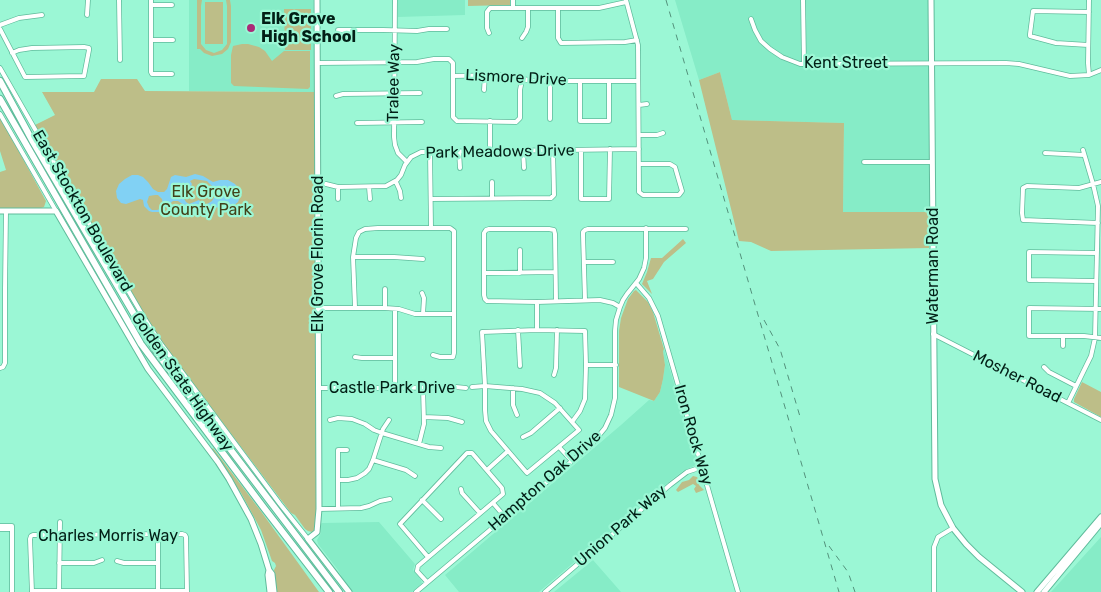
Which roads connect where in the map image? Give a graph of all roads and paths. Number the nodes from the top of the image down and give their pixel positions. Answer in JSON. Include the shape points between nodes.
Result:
{"nodes":[{"id":1,"x":88,"y":0,"type":"edge"},
{"id":2,"x":120,"y":0,"type":"edge"},
{"id":3,"x":317,"y":0,"type":"edge"},
{"id":4,"x":395,"y":0,"type":"edge"},
{"id":5,"x":513,"y":0,"type":"edge"},
{"id":6,"x":803,"y":0,"type":"edge"},
{"id":7,"x":931,"y":0,"type":"edge"},
{"id":8,"x":1089,"y":0,"type":"edge"},
{"id":9,"x":626,"y":1,"type":"edge"},
{"id":10,"x":151,"y":2,"type":"edge"},
{"id":11,"x":172,"y":5,"type":"dead end"},
{"id":12,"x":513,"y":8,"type":"junction"},
{"id":13,"x":528,"y":8,"type":"junction"},
{"id":14,"x":558,"y":8,"type":"junction"},
{"id":15,"x":1089,"y":12,"type":"junction"},
{"id":16,"x":42,"y":15,"type":"dead end"},
{"id":17,"x":87,"y":15,"type":"dead end"},
{"id":18,"x":751,"y":19,"type":"dead end"},
{"id":19,"x":0,"y":25,"type":"edge"},
{"id":20,"x":0,"y":29,"type":"edge"},
{"id":21,"x":447,"y":29,"type":"dead end"},
{"id":22,"x":338,"y":30,"type":"dead end"},
{"id":23,"x":395,"y":31,"type":"junction"},
{"id":24,"x":489,"y":34,"type":"dead end"},
{"id":25,"x":522,"y":38,"type":"dead end"},
{"id":26,"x":6,"y":40,"type":"junction"},
{"id":27,"x":151,"y":40,"type":"junction"},
{"id":28,"x":172,"y":40,"type":"dead end"},
{"id":29,"x":637,"y":40,"type":"junction"},
{"id":30,"x":0,"y":42,"type":"edge"},
{"id":31,"x":1088,"y":45,"type":"junction"},
{"id":32,"x":12,"y":53,"type":"junction"},
{"id":33,"x":120,"y":60,"type":"dead end"},
{"id":34,"x":394,"y":62,"type":"junction"},
{"id":35,"x":932,"y":62,"type":"junction"},
{"id":36,"x":318,"y":63,"type":"junction"},
{"id":37,"x":804,"y":64,"type":"junction"},
{"id":38,"x":0,"y":68,"type":"edge"},
{"id":39,"x":1101,"y":70,"type":"edge"},
{"id":40,"x":172,"y":74,"type":"dead end"},
{"id":41,"x":485,"y":75,"type":"junction"},
{"id":42,"x":1090,"y":75,"type":"junction"},
{"id":43,"x":453,"y":76,"type":"junction"},
{"id":44,"x":522,"y":80,"type":"junction"},
{"id":45,"x":0,"y":81,"type":"edge"},
{"id":46,"x":550,"y":81,"type":"junction"},
{"id":47,"x":580,"y":81,"type":"junction"},
{"id":48,"x":609,"y":81,"type":"junction"},
{"id":49,"x":638,"y":81,"type":"junction"},
{"id":50,"x":484,"y":90,"type":"dead end"},
{"id":51,"x":394,"y":93,"type":"junction"},
{"id":52,"x":420,"y":93,"type":"dead end"},
{"id":53,"x":336,"y":96,"type":"dead end"},
{"id":54,"x":0,"y":99,"type":"edge"},
{"id":55,"x":647,"y":104,"type":"dead end"},
{"id":56,"x":639,"y":105,"type":"junction"},
{"id":57,"x":0,"y":114,"type":"edge"},
{"id":58,"x":550,"y":119,"type":"dead end"},
{"id":59,"x":490,"y":121,"type":"junction"},
{"id":60,"x":422,"y":122,"type":"dead end"},
{"id":61,"x":357,"y":123,"type":"dead end"},
{"id":62,"x":394,"y":123,"type":"junction"},
{"id":63,"x":663,"y":133,"type":"dead end"},
{"id":64,"x":639,"y":134,"type":"junction"},
{"id":65,"x":610,"y":149,"type":"junction"},
{"id":66,"x":524,"y":150,"type":"junction"},
{"id":67,"x":554,"y":150,"type":"junction"},
{"id":68,"x":581,"y":150,"type":"junction"},
{"id":69,"x":638,"y":150,"type":"junction"},
{"id":70,"x":460,"y":151,"type":"junction"},
{"id":71,"x":490,"y":151,"type":"junction"},
{"id":72,"x":430,"y":152,"type":"junction"},
{"id":73,"x":1045,"y":153,"type":"dead end"},
{"id":74,"x":407,"y":162,"type":"junction"},
{"id":75,"x":864,"y":162,"type":"dead end"},
{"id":76,"x":932,"y":162,"type":"junction"},
{"id":77,"x":639,"y":164,"type":"junction"},
{"id":78,"x":460,"y":168,"type":"dead end"},
{"id":79,"x":524,"y":168,"type":"dead end"},
{"id":80,"x":396,"y":182,"type":"junction"},
{"id":81,"x":492,"y":182,"type":"dead end"},
{"id":82,"x":1101,"y":182,"type":"edge"},
{"id":83,"x":318,"y":184,"type":"junction"},
{"id":84,"x":1093,"y":184,"type":"junction"},
{"id":85,"x":338,"y":187,"type":"junction"},
{"id":86,"x":370,"y":187,"type":"junction"},
{"id":87,"x":401,"y":198,"type":"dead end"},
{"id":88,"x":492,"y":198,"type":"junction"},
{"id":89,"x":338,"y":199,"type":"dead end"},
{"id":90,"x":370,"y":199,"type":"dead end"},
{"id":91,"x":431,"y":199,"type":"junction"},
{"id":92,"x":3,"y":211,"type":"edge"},
{"id":93,"x":56,"y":211,"type":"junction"},
{"id":94,"x":1098,"y":222,"type":"junction"},
{"id":95,"x":430,"y":228,"type":"junction"},
{"id":96,"x":646,"y":228,"type":"junction"},
{"id":97,"x":686,"y":229,"type":"dead end"},
{"id":98,"x":1099,"y":241,"type":"edge"},
{"id":99,"x":520,"y":250,"type":"dead end"},
{"id":100,"x":1097,"y":253,"type":"junction"},
{"id":101,"x":353,"y":257,"type":"junction"},
{"id":102,"x":423,"y":259,"type":"dead end"},
{"id":103,"x":584,"y":262,"type":"junction"},
{"id":104,"x":613,"y":262,"type":"dead end"},
{"id":105,"x":555,"y":272,"type":"junction"},
{"id":106,"x":484,"y":273,"type":"junction"},
{"id":107,"x":520,"y":273,"type":"junction"},
{"id":108,"x":1096,"y":281,"type":"junction"},
{"id":109,"x":636,"y":283,"type":"junction"},
{"id":110,"x":385,"y":289,"type":"dead end"},
{"id":111,"x":422,"y":293,"type":"dead end"},
{"id":112,"x":584,"y":300,"type":"junction"},
{"id":113,"x":556,"y":301,"type":"junction"},
{"id":114,"x":537,"y":302,"type":"junction"},
{"id":115,"x":355,"y":307,"type":"junction"},
{"id":116,"x":620,"y":307,"type":"junction"},
{"id":117,"x":318,"y":308,"type":"junction"},
{"id":118,"x":385,"y":308,"type":"junction"},
{"id":119,"x":395,"y":309,"type":"junction"},
{"id":120,"x":1098,"y":309,"type":"edge"},
{"id":121,"x":423,"y":314,"type":"junction"},
{"id":122,"x":454,"y":314,"type":"junction"},
{"id":123,"x":518,"y":330,"type":"junction"},
{"id":124,"x":537,"y":330,"type":"junction"},
{"id":125,"x":557,"y":330,"type":"junction"},
{"id":126,"x":933,"y":334,"type":"junction"},
{"id":127,"x":1063,"y":336,"type":"junction"},
{"id":128,"x":1096,"y":338,"type":"junction"},
{"id":129,"x":1101,"y":338,"type":"edge"},
{"id":130,"x":1063,"y":346,"type":"dead end"},
{"id":131,"x":433,"y":355,"type":"dead end"},
{"id":132,"x":355,"y":357,"type":"dead end"},
{"id":133,"x":394,"y":358,"type":"junction"},
{"id":134,"x":586,"y":365,"type":"junction"},
{"id":135,"x":616,"y":365,"type":"junction"},
{"id":136,"x":520,"y":366,"type":"dead end"},
{"id":137,"x":1044,"y":367,"type":"dead end"},
{"id":138,"x":0,"y":368,"type":"edge"},
{"id":139,"x":554,"y":375,"type":"dead end"},
{"id":140,"x":485,"y":386,"type":"junction"},
{"id":141,"x":1076,"y":386,"type":"junction"},
{"id":142,"x":472,"y":387,"type":"dead end"},
{"id":143,"x":318,"y":388,"type":"junction"},
{"id":144,"x":394,"y":388,"type":"junction"},
{"id":145,"x":423,"y":388,"type":"junction"},
{"id":146,"x":466,"y":388,"type":"dead end"},
{"id":147,"x":513,"y":388,"type":"junction"},
{"id":148,"x":1068,"y":403,"type":"junction"},
{"id":149,"x":560,"y":408,"type":"junction"},
{"id":150,"x":517,"y":415,"type":"dead end"},
{"id":151,"x":424,"y":417,"type":"junction"},
{"id":152,"x":330,"y":420,"type":"dead end"},
{"id":153,"x":389,"y":420,"type":"dead end"},
{"id":154,"x":1101,"y":420,"type":"edge"},
{"id":155,"x":462,"y":422,"type":"dead end"},
{"id":156,"x":572,"y":422,"type":"junction"},
{"id":157,"x":382,"y":433,"type":"junction"},
{"id":158,"x":523,"y":437,"type":"dead end"},
{"id":159,"x":419,"y":444,"type":"junction"},
{"id":160,"x":559,"y":447,"type":"junction"},
{"id":161,"x":441,"y":448,"type":"dead end"},
{"id":162,"x":347,"y":450,"type":"dead end"},
{"id":163,"x":508,"y":451,"type":"junction"},
{"id":164,"x":373,"y":460,"type":"junction"},
{"id":165,"x":571,"y":460,"type":"junction"},
{"id":166,"x":702,"y":467,"type":"junction"},
{"id":167,"x":487,"y":470,"type":"junction"},
{"id":168,"x":415,"y":476,"type":"dead end"},
{"id":169,"x":338,"y":480,"type":"junction"},
{"id":170,"x":461,"y":489,"type":"dead end"},
{"id":171,"x":390,"y":499,"type":"dead end"},
{"id":172,"x":422,"y":500,"type":"junction"},
{"id":173,"x":494,"y":503,"type":"junction"},
{"id":174,"x":318,"y":508,"type":"junction"},
{"id":175,"x":338,"y":508,"type":"junction"},
{"id":176,"x":480,"y":513,"type":"junction"},
{"id":177,"x":505,"y":517,"type":"junction"},
{"id":178,"x":1101,"y":517,"type":"edge"},
{"id":179,"x":441,"y":519,"type":"dead end"},
{"id":180,"x":60,"y":522,"type":"dead end"},
{"id":181,"x":1101,"y":524,"type":"edge"},
{"id":182,"x":0,"y":527,"type":"edge"},
{"id":183,"x":953,"y":528,"type":"junction"},
{"id":184,"x":60,"y":535,"type":"junction"},
{"id":185,"x":158,"y":535,"type":"junction"},
{"id":186,"x":310,"y":540,"type":"junction"},
{"id":187,"x":428,"y":557,"type":"junction"},
{"id":188,"x":102,"y":560,"type":"dead end"},
{"id":189,"x":116,"y":561,"type":"dead end"},
{"id":190,"x":59,"y":563,"type":"junction"},
{"id":191,"x":158,"y":563,"type":"junction"},
{"id":192,"x":427,"y":582,"type":"junction"},
{"id":193,"x":59,"y":591,"type":"edge"},
{"id":194,"x":158,"y":591,"type":"edge"},
{"id":195,"x":187,"y":591,"type":"edge"},
{"id":196,"x":272,"y":591,"type":"edge"},
{"id":197,"x":12,"y":592,"type":"edge"},
{"id":198,"x":32,"y":592,"type":"edge"},
{"id":199,"x":329,"y":592,"type":"edge"},
{"id":200,"x":339,"y":592,"type":"edge"},
{"id":201,"x":349,"y":592,"type":"edge"},
{"id":202,"x":416,"y":592,"type":"edge"},
{"id":203,"x":545,"y":592,"type":"edge"},
{"id":204,"x":737,"y":592,"type":"edge"},
{"id":205,"x":934,"y":592,"type":"edge"},
{"id":206,"x":1022,"y":592,"type":"edge"},
{"id":207,"x":1036,"y":592,"type":"edge"},
{"id":208,"x":1044,"y":592,"type":"edge"}],
"edges":[{"from":1,"to":17,"type":"street"},
{"from":2,"to":33,"type":"street"},
{"from":3,"to":36,"type":"main road","name":"Elk Grove Florin Road"},
{"from":4,"to":23,"type":"street","name":"Tralee Way"},
{"from":5,"to":12,"type":"street"},
{"from":6,"to":37,"type":"street"},
{"from":7,"to":35,"type":"main road","name":"Waterman Road"},
{"from":8,"to":15,"type":"street"},
{"from":9,"to":14,"type":"street","via":[[604,7]]},
{"from":9,"to":29,"type":"street"},
{"from":10,"to":11,"type":"street"},
{"from":10,"to":27,"type":"street"},
{"from":12,"to":13,"type":"street"},
{"from":12,"to":24,"type":"street","via":[[490,8],[487,12]]},
{"from":13,"to":14,"type":"street"},
{"from":13,"to":25,"type":"street","via":[[528,26]]},
{"from":14,"to":29,"type":"street","via":[[558,38],[561,42]]},
{"from":15,"to":31,"type":"street"},
{"from":15,"to":31,"type":"street","via":[[1033,11],[1030,34],[1056,43]]},
{"from":16,"to":19,"type":"street"},
{"from":18,"to":37,"type":"street","name":"Kent Street","via":[[761,41],[770,50],[784,59]]},
{"from":20,"to":26,"type":"street"},
{"from":21,"to":23,"type":"street"},
{"from":22,"to":23,"type":"street"},
{"from":23,"to":34,"type":"street","name":"Tralee Way"},
{"from":26,"to":30,"type":"street"},
{"from":26,"to":32,"type":"street"},
{"from":27,"to":28,"type":"street"},
{"from":27,"to":40,"type":"street","via":[[152,74]]},
{"from":29,"to":49,"type":"street"},
{"from":31,"to":42,"type":"street"},
{"from":32,"to":32,"type":"street","via":[[25,77],[84,76],[89,48],[27,48]]},
{"from":34,"to":36,"type":"street","name":"Lismore Drive"},
{"from":34,"to":43,"type":"street","name":"Lismore Drive","via":[[449,59],[453,63]]},
{"from":34,"to":51,"type":"street","name":"Tralee Way"},
{"from":35,"to":37,"type":"street","name":"Kent Street"},
{"from":35,"to":42,"type":"street","name":"Kent Street","via":[[1019,64],[1070,76]]},
{"from":35,"to":76,"type":"main road","name":"Waterman Road"},
{"from":36,"to":83,"type":"main road","name":"Elk Grove Florin Road"},
{"from":38,"to":186,"type":"street","name":"East Stockton Boulevard","via":[[161,344]]},
{"from":39,"to":42,"type":"street"},
{"from":41,"to":43,"type":"street","name":"Lismore Drive"},
{"from":41,"to":44,"type":"street","name":"Lismore Drive"},
{"from":41,"to":50,"type":"street"},
{"from":43,"to":59,"type":"street","via":[[453,117],[457,121]]},
{"from":44,"to":46,"type":"street","name":"Lismore Drive"},
{"from":44,"to":59,"type":"street","via":[[520,118],[516,122]]},
{"from":45,"to":200,"type":"highway","name":"Golden State Highway","via":[[160,357]]},
{"from":46,"to":47,"type":"street","name":"Lismore Drive"},
{"from":46,"to":58,"type":"street"},
{"from":47,"to":48,"type":"street","name":"Lismore Drive"},
{"from":47,"to":48,"type":"street","via":[[580,121],[609,121]]},
{"from":48,"to":49,"type":"street","name":"Lismore Drive"},
{"from":49,"to":56,"type":"street"},
{"from":51,"to":52,"type":"street"},
{"from":51,"to":53,"type":"street"},
{"from":51,"to":62,"type":"street","name":"Tralee Way"},
{"from":54,"to":199,"type":"highway","name":"Golden State Highway","via":[[141,344]]},
{"from":55,"to":56,"type":"street"},
{"from":56,"to":64,"type":"street"},
{"from":57,"to":93,"type":"street"},
{"from":59,"to":71,"type":"street"},
{"from":60,"to":62,"type":"street"},
{"from":61,"to":62,"type":"street"},
{"from":62,"to":74,"type":"street","name":"Tralee Way","via":[[396,148]]},
{"from":63,"to":64,"type":"street"},
{"from":64,"to":69,"type":"street"},
{"from":65,"to":68,"type":"street","name":"Park Meadows Drive"},
{"from":65,"to":68,"type":"street","via":[[610,199],[582,199]]},
{"from":65,"to":69,"type":"street","name":"Park Meadows Drive"},
{"from":66,"to":67,"type":"street","name":"Park Meadows Drive"},
{"from":66,"to":71,"type":"street","name":"Park Meadows Drive"},
{"from":66,"to":79,"type":"street"},
{"from":67,"to":68,"type":"street","name":"Park Meadows Drive"},
{"from":67,"to":88,"type":"street","via":[[554,195],[551,198]]},
{"from":69,"to":77,"type":"street"},
{"from":70,"to":71,"type":"street","name":"Park Meadows Drive"},
{"from":70,"to":72,"type":"street","name":"Park Meadows Drive"},
{"from":70,"to":78,"type":"street"},
{"from":72,"to":74,"type":"street","name":"Park Meadows Drive","via":[[418,153]]},
{"from":72,"to":91,"type":"street"},
{"from":73,"to":84,"type":"street","via":[[1084,152]]},
{"from":74,"to":80,"type":"street","name":"Park Meadows Drive"},
{"from":75,"to":76,"type":"street"},
{"from":76,"to":126,"type":"main road","name":"Waterman Road"},
{"from":77,"to":77,"type":"street","via":[[670,164],[675,167],[682,191],[679,195],[643,195],[639,192]]},
{"from":80,"to":86,"type":"street"},
{"from":80,"to":87,"type":"street"},
{"from":81,"to":88,"type":"street"},
{"from":82,"to":84,"type":"street"},
{"from":83,"to":85,"type":"street"},
{"from":83,"to":117,"type":"main road","name":"Elk Grove Florin Road"},
{"from":84,"to":94,"type":"street"},
{"from":84,"to":94,"type":"street","via":[[1079,188],[1026,186],[1023,188],[1022,213],[1023,220]]},
{"from":85,"to":86,"type":"street"},
{"from":85,"to":89,"type":"street"},
{"from":86,"to":90,"type":"street"},
{"from":88,"to":91,"type":"street"},
{"from":91,"to":95,"type":"street"},
{"from":92,"to":93,"type":"main road"},
{"from":92,"to":138,"type":"street","via":[[5,362]]},
{"from":93,"to":196,"type":"main road","via":[[148,369],[218,462],[251,519],[269,570]]},
{"from":94,"to":98,"type":"street"},
{"from":95,"to":101,"type":"street","via":[[362,230],[356,238]]},
{"from":95,"to":122,"type":"street","via":[[454,231]]},
{"from":96,"to":97,"type":"street"},
{"from":96,"to":103,"type":"street","via":[[588,228],[583,235]]},
{"from":96,"to":109,"type":"street","name":"Hampton Oak Drive","via":[[646,263]]},
{"from":98,"to":100,"type":"street"},
{"from":99,"to":107,"type":"street"},
{"from":100,"to":108,"type":"street"},
{"from":100,"to":108,"type":"street","via":[[1029,252],[1029,280]]},
{"from":101,"to":102,"type":"street"},
{"from":101,"to":115,"type":"street"},
{"from":103,"to":104,"type":"street"},
{"from":103,"to":112,"type":"street"},
{"from":105,"to":106,"type":"street","via":[[554,230],[489,229],[484,233]]},
{"from":105,"to":107,"type":"street"},
{"from":105,"to":113,"type":"street"},
{"from":106,"to":107,"type":"street"},
{"from":106,"to":114,"type":"street","via":[[484,297],[487,301]]},
{"from":108,"to":120,"type":"street"},
{"from":109,"to":116,"type":"street","name":"Hampton Oak Drive"},
{"from":109,"to":166,"type":"street","name":"Iron Rock Way","via":[[658,316]]},
{"from":110,"to":118,"type":"street"},
{"from":111,"to":121,"type":"street"},
{"from":112,"to":113,"type":"street"},
{"from":112,"to":116,"type":"street","via":[[604,301]]},
{"from":113,"to":114,"type":"street"},
{"from":114,"to":124,"type":"street"},
{"from":115,"to":117,"type":"street"},
{"from":115,"to":118,"type":"street"},
{"from":116,"to":135,"type":"street","name":"Hampton Oak Drive","via":[[615,327]]},
{"from":117,"to":143,"type":"main road","name":"Elk Grove Florin Road"},
{"from":118,"to":119,"type":"street"},
{"from":119,"to":121,"type":"street"},
{"from":119,"to":133,"type":"street"},
{"from":120,"to":127,"type":"street","via":[[1029,308],[1029,336]]},
{"from":120,"to":128,"type":"street"},
{"from":121,"to":122,"type":"street"},
{"from":122,"to":131,"type":"street","via":[[453,357]]},
{"from":123,"to":124,"type":"street"},
{"from":123,"to":136,"type":"street"},
{"from":123,"to":140,"type":"street","via":[[482,332]]},
{"from":124,"to":125,"type":"street"},
{"from":125,"to":134,"type":"street","via":[[585,331]]},
{"from":125,"to":139,"type":"street"},
{"from":126,"to":148,"type":"street","name":"Mosher Road"},
{"from":126,"to":183,"type":"main road","name":"Waterman Road","via":[[935,479],[941,505]]},
{"from":127,"to":128,"type":"street"},
{"from":127,"to":130,"type":"street"},
{"from":128,"to":129,"type":"street"},
{"from":128,"to":141,"type":"street"},
{"from":132,"to":133,"type":"street"},
{"from":133,"to":144,"type":"street"},
{"from":134,"to":135,"type":"street"},
{"from":134,"to":156,"type":"street","via":[[584,402]]},
{"from":135,"to":165,"type":"street","name":"Hampton Oak Drive","via":[[615,398],[609,422],[596,440]]},
{"from":137,"to":141,"type":"street"},
{"from":140,"to":142,"type":"street"},
{"from":140,"to":147,"type":"street"},
{"from":140,"to":163,"type":"street","via":[[488,425]]},
{"from":141,"to":148,"type":"street"},
{"from":143,"to":144,"type":"street","name":"Castle Park Drive"},
{"from":143,"to":174,"type":"main road","name":"Elk Grove Florin Road"},
{"from":144,"to":145,"type":"street","name":"Castle Park Drive"},
{"from":145,"to":146,"type":"street","name":"Castle Park Drive"},
{"from":145,"to":151,"type":"street"},
{"from":147,"to":149,"type":"street","via":[[540,393]]},
{"from":147,"to":150,"type":"street"},
{"from":148,"to":154,"type":"street","name":"Mosher Road"},
{"from":149,"to":156,"type":"street"},
{"from":149,"to":158,"type":"street"},
{"from":151,"to":155,"type":"street"},
{"from":151,"to":159,"type":"street"},
{"from":152,"to":157,"type":"street","via":[[352,418]]},
{"from":153,"to":157,"type":"street"},
{"from":156,"to":160,"type":"street","via":[[579,430]]},
{"from":157,"to":159,"type":"street"},
{"from":157,"to":164,"type":"street"},
{"from":159,"to":161,"type":"street"},
{"from":160,"to":163,"type":"street","via":[[527,473]]},
{"from":160,"to":165,"type":"street"},
{"from":162,"to":169,"type":"street","via":[[338,450]]},
{"from":163,"to":167,"type":"street"},
{"from":164,"to":168,"type":"street","via":[[409,471]]},
{"from":164,"to":169,"type":"street","via":[[360,477]]},
{"from":165,"to":177,"type":"street","name":"Hampton Oak Drive"},
{"from":166,"to":203,"type":"street","name":"Union Park Way","via":[[686,472]]},
{"from":166,"to":204,"type":"street","name":"Iron Rock Way"},
{"from":167,"to":172,"type":"street","via":[[472,453],[467,453]]},
{"from":167,"to":173,"type":"street","via":[[502,488],[503,494]]},
{"from":169,"to":175,"type":"street"},
{"from":170,"to":176,"type":"street"},
{"from":171,"to":175,"type":"street","via":[[364,508]]},
{"from":172,"to":179,"type":"street"},
{"from":172,"to":187,"type":"street","via":[[400,524]]},
{"from":173,"to":176,"type":"street"},
{"from":173,"to":177,"type":"street"},
{"from":174,"to":175,"type":"street"},
{"from":174,"to":186,"type":"main road","name":"Elk Grove Florin Road","via":[[317,532]]},
{"from":176,"to":187,"type":"street"},
{"from":177,"to":192,"type":"street","name":"Hampton Oak Drive"},
{"from":178,"to":207,"type":"main road"},
{"from":180,"to":184,"type":"street"},
{"from":181,"to":208,"type":"main road"},
{"from":182,"to":197,"type":"street","via":[[12,527]]},
{"from":183,"to":205,"type":"street","via":[[938,538],[934,547]]},
{"from":183,"to":206,"type":"main road","name":"Waterman Road","via":[[979,557]]},
{"from":184,"to":185,"type":"street","name":"Charles Morris Way"},
{"from":184,"to":190,"type":"street"},
{"from":184,"to":198,"type":"street","name":"Charles Morris Way","via":[[31,537]]},
{"from":185,"to":191,"type":"street"},
{"from":185,"to":195,"type":"street","name":"Charles Morris Way","via":[[185,535]]},
{"from":186,"to":201,"type":"main road","name":"East Stockton Boulevard"},
{"from":187,"to":192,"type":"street","via":[[417,571]]},
{"from":188,"to":190,"type":"street"},
{"from":189,"to":191,"type":"street"},
{"from":190,"to":193,"type":"street"},
{"from":191,"to":194,"type":"street"},
{"from":192,"to":202,"type":"street","name":"Hampton Oak Drive"},
{"from":193,"to":194,"type":"street"},
{"from":193,"to":198,"type":"street"},
{"from":194,"to":195,"type":"street"}]}
